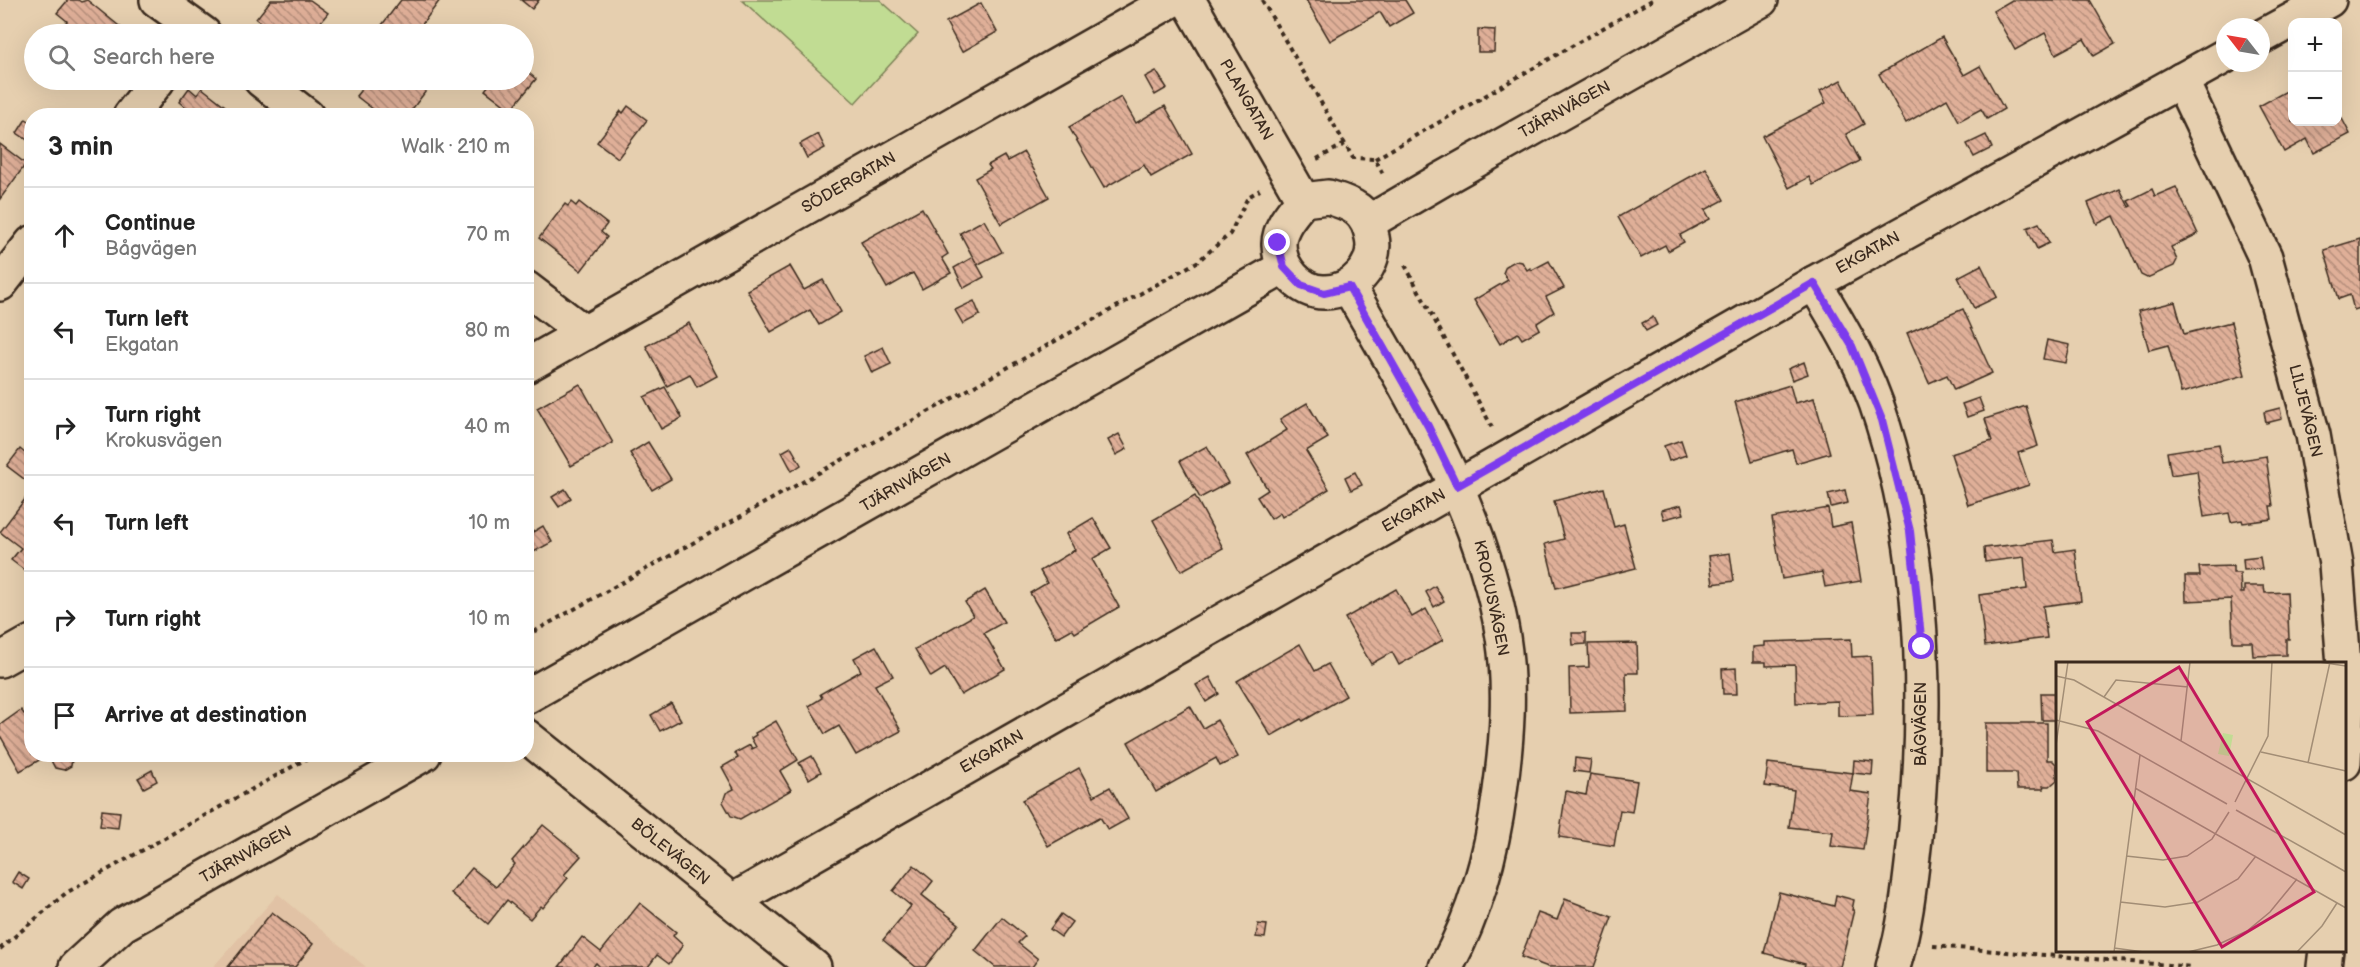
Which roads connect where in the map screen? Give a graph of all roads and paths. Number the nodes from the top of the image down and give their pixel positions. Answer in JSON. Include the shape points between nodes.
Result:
{"nodes":[{"id":1,"x":157,"y":0,"type":"edge"},
{"id":2,"x":1172,"y":0,"type":"edge"},
{"id":3,"x":1188,"y":0,"type":"edge"},
{"id":4,"x":1652,"y":0,"type":"edge"},
{"id":5,"x":1761,"y":0,"type":"edge"},
{"id":6,"x":2329,"y":0,"type":"edge"},
{"id":7,"x":187,"y":24,"type":"edge"},
{"id":8,"x":2270,"y":32,"type":"edge"},
{"id":9,"x":2216,"y":61,"type":"edge"},
{"id":10,"x":2181,"y":80,"type":"junction"},
{"id":11,"x":150,"y":90,"type":"edge"},
{"id":12,"x":274,"y":90,"type":"edge"},
{"id":13,"x":136,"y":108,"type":"edge"},
{"id":14,"x":297,"y":108,"type":"edge"},
{"id":15,"x":1345,"y":144,"type":"dead end"},
{"id":16,"x":1375,"y":159,"type":"dead end"},
{"id":17,"x":1296,"y":188,"type":"junction"},
{"id":18,"x":1369,"y":222,"type":"junction"},
{"id":19,"x":24,"y":253,"type":"edge"},
{"id":20,"x":1284,"y":267,"type":"junction"},
{"id":21,"x":1814,"y":283,"type":"junction"},
{"id":22,"x":0,"y":284,"type":"edge"},
{"id":23,"x":1349,"y":287,"type":"junction"},
{"id":24,"x":534,"y":294,"type":"edge"},
{"id":25,"x":585,"y":333,"type":"junction"},
{"id":26,"x":534,"y":362,"type":"edge"},
{"id":27,"x":1457,"y":486,"type":"junction"},
{"id":28,"x":534,"y":632,"type":"edge"},
{"id":29,"x":24,"y":646,"type":"edge"},
{"id":30,"x":0,"y":660,"type":"edge"},
{"id":31,"x":2344,"y":662,"type":"edge"},
{"id":32,"x":2345,"y":678,"type":"edge"},
{"id":33,"x":534,"y":692,"type":"edge"},
{"id":34,"x":2345,"y":733,"type":"edge"},
{"id":35,"x":534,"y":742,"type":"edge"},
{"id":36,"x":301,"y":762,"type":"edge"},
{"id":37,"x":410,"y":762,"type":"edge"},
{"id":38,"x":732,"y":902,"type":"junction"},
{"id":39,"x":0,"y":949,"type":"edge"},
{"id":40,"x":2326,"y":952,"type":"edge"},
{"id":41,"x":1897,"y":956,"type":"edge"},
{"id":42,"x":76,"y":967,"type":"edge"},
{"id":43,"x":814,"y":967,"type":"edge"},
{"id":44,"x":1446,"y":967,"type":"edge"},
{"id":45,"x":2193,"y":967,"type":"edge"},
{"id":46,"x":2324,"y":967,"type":"edge"}],
"edges":[{"from":1,"to":7,"type":"street"},
{"from":2,"to":25,"type":"street","name":"SÖDERGATAN"},
{"from":3,"to":17,"type":"street","name":"PLANGATAN"},
{"from":4,"to":16,"type":"path"},
{"from":5,"to":18,"type":"street","name":"TJÄRNVÄGEN"},
{"from":6,"to":8,"type":"street"},
{"from":9,"to":10,"type":"street","name":"EKGATAN"},
{"from":10,"to":21,"type":"street","name":"EKGATAN"},
{"from":10,"to":31,"type":"street","name":"LILJEVÄGEN","via":[[2265,256],[2313,435],[2336,564]]},
{"from":11,"to":13,"type":"street"},
{"from":12,"to":14,"type":"street"},
{"from":15,"to":17,"type":"path"},
{"from":17,"to":18,"type":"street","via":[[1352,204]]},
{"from":17,"to":20,"type":"street","via":[[1278,243]]},
{"from":17,"to":28,"type":"path","via":[[1248,197],[1230,234],[1197,262]]},
{"from":18,"to":23,"type":"street","via":[[1374,247],[1367,270]]},
{"from":19,"to":22,"type":"street"},
{"from":20,"to":23,"type":"street","via":[[1301,285],[1324,293]]},
{"from":20,"to":33,"type":"street","name":"TJÄRNVÄGEN"},
{"from":21,"to":27,"type":"street","name":"EKGATAN"},
{"from":21,"to":41,"type":"street","name":"BÅGVÄGEN","via":[[1852,346],[1882,420],[1910,531],[1922,647],[1921,780],[1908,900]]},
{"from":23,"to":27,"type":"street","name":"KROKUSVÄGEN","via":[[1428,426]]},
{"from":24,"to":25,"type":"street"},
{"from":25,"to":26,"type":"street","name":"SÖDERGATAN"},
{"from":27,"to":38,"type":"street","name":"EKGATAN"},
{"from":27,"to":44,"type":"street","name":"KROKUSVÄGEN","via":[[1480,542],[1503,637],[1506,743],[1496,820],[1480,890]]},
{"from":29,"to":30,"type":"street"},
{"from":32,"to":34,"type":"street","name":"LILJEVÄGEN"},
{"from":35,"to":38,"type":"street","name":"BÖLEVÄGEN"},
{"from":36,"to":39,"type":"path","via":[[66,893]]},
{"from":37,"to":42,"type":"street","name":"TJÄRNVÄGEN","via":[[122,924]]},
{"from":38,"to":43,"type":"street","name":"BÖLEVÄGEN"},
{"from":40,"to":46,"type":"street"},
{"from":41,"to":45,"type":"path"}]}
